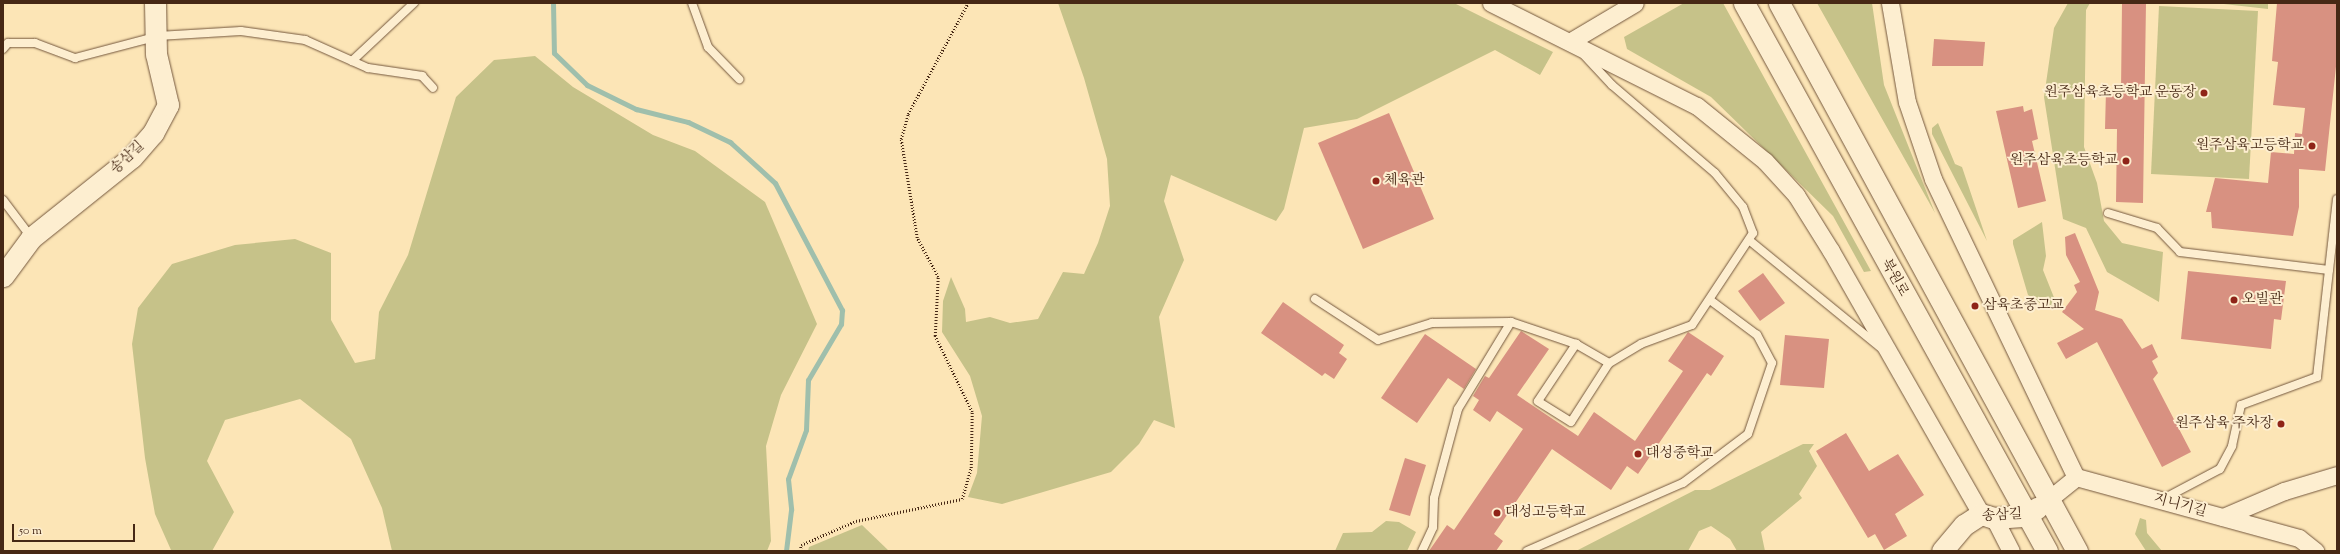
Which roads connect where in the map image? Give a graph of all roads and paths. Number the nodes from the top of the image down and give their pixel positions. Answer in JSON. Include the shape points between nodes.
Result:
{"nodes":[{"id":1,"x":155,"y":3,"type":"edge"},
{"id":2,"x":414,"y":3,"type":"edge"},
{"id":3,"x":692,"y":3,"type":"edge"},
{"id":4,"x":968,"y":3,"type":"edge"},
{"id":5,"x":1491,"y":3,"type":"edge"},
{"id":6,"x":1635,"y":3,"type":"edge"},
{"id":7,"x":1744,"y":3,"type":"edge"},
{"id":8,"x":1779,"y":3,"type":"edge"},
{"id":9,"x":1890,"y":3,"type":"edge"},
{"id":10,"x":158,"y":36,"type":"junction"},
{"id":11,"x":1571,"y":40,"type":"junction"},
{"id":12,"x":3,"y":49,"type":"edge"},
{"id":13,"x":352,"y":61,"type":"junction"},
{"id":14,"x":739,"y":79,"type":"dead end"},
{"id":15,"x":433,"y":88,"type":"dead end"},
{"id":16,"x":2337,"y":199,"type":"edge"},
{"id":17,"x":3,"y":200,"type":"edge"},
{"id":18,"x":2108,"y":213,"type":"dead end"},
{"id":19,"x":31,"y":238,"type":"junction"},
{"id":20,"x":1750,"y":241,"type":"junction"},
{"id":21,"x":2330,"y":270,"type":"junction"},
{"id":22,"x":3,"y":276,"type":"edge"},
{"id":23,"x":1315,"y":299,"type":"dead end"},
{"id":24,"x":1710,"y":300,"type":"junction"},
{"id":25,"x":1511,"y":322,"type":"junction"},
{"id":26,"x":1576,"y":344,"type":"junction"},
{"id":27,"x":1892,"y":358,"type":"junction"},
{"id":28,"x":1609,"y":363,"type":"junction"},
{"id":29,"x":2337,"y":475,"type":"edge"},
{"id":30,"x":2076,"y":477,"type":"junction"},
{"id":31,"x":2048,"y":500,"type":"junction"},
{"id":32,"x":2160,"y":500,"type":"junction"},
{"id":33,"x":1988,"y":516,"type":"junction"},
{"id":34,"x":2026,"y":516,"type":"junction"},
{"id":35,"x":2223,"y":518,"type":"junction"},
{"id":36,"x":800,"y":551,"type":"edge"},
{"id":37,"x":1422,"y":551,"type":"edge"},
{"id":38,"x":1526,"y":551,"type":"edge"},
{"id":39,"x":1942,"y":551,"type":"edge"},
{"id":40,"x":2011,"y":551,"type":"edge"},
{"id":41,"x":2047,"y":551,"type":"edge"},
{"id":42,"x":2077,"y":551,"type":"edge"},
{"id":43,"x":2315,"y":551,"type":"edge"}],
"edges":[{"from":1,"to":10,"type":"street","name":"송삼길","via":[[153,23]]},
{"from":2,"to":13,"type":"lane"},
{"from":3,"to":14,"type":"lane","via":[[708,47]]},
{"from":4,"to":36,"type":"path","via":[[908,114],[901,139],[917,238],[938,277],[935,336],[972,412],[971,468],[962,499],[856,521],[800,545]]},
{"from":5,"to":11,"type":"street"},
{"from":6,"to":11,"type":"street"},
{"from":7,"to":34,"type":"street","name":"북원로"},
{"from":8,"to":31,"type":"street"},
{"from":9,"to":30,"type":"street","via":[[1907,102],[1933,179]]},
{"from":10,"to":12,"type":"lane","via":[[75,58],[36,43],[8,43]]},
{"from":10,"to":13,"type":"lane","via":[[241,31],[305,40]]},
{"from":10,"to":19,"type":"street","name":"송삼길","via":[[156,54],[168,106],[153,133],[132,158]]},
{"from":11,"to":20,"type":"lane","via":[[1612,85],[1640,105],[1715,173],[1743,207],[1753,233]]},
{"from":11,"to":27,"type":"street","via":[[1697,106],[1765,161],[1796,194]]},
{"from":13,"to":15,"type":"lane","via":[[368,68],[422,76]]},
{"from":16,"to":21,"type":"lane"},
{"from":17,"to":19,"type":"lane"},
{"from":18,"to":21,"type":"lane","via":[[2157,228],[2180,252]]},
{"from":19,"to":22,"type":"street","name":"송삼길"},
{"from":20,"to":24,"type":"lane"},
{"from":20,"to":27,"type":"lane"},
{"from":21,"to":32,"type":"lane","via":[[2317,377],[2241,405],[2232,446],[2220,469]]},
{"from":23,"to":25,"type":"lane","via":[[1378,340],[1432,323]]},
{"from":24,"to":28,"type":"lane","via":[[1692,325],[1641,344]]},
{"from":24,"to":38,"type":"lane","via":[[1757,335],[1772,363],[1748,434],[1683,483]]},
{"from":25,"to":26,"type":"lane"},
{"from":25,"to":37,"type":"lane","via":[[1458,409],[1434,498],[1433,527]]},
{"from":26,"to":28,"type":"lane"},
{"from":26,"to":28,"type":"lane","via":[[1538,401],[1571,422]]},
{"from":27,"to":33,"type":"street"},
{"from":29,"to":35,"type":"street","via":[[2284,491]]},
{"from":30,"to":31,"type":"street"},
{"from":30,"to":32,"type":"street","name":"지니기길"},
{"from":31,"to":34,"type":"street","name":"송삼길"},
{"from":31,"to":42,"type":"street"},
{"from":32,"to":35,"type":"street","name":"지니기길"},
{"from":33,"to":34,"type":"street","name":"송삼길"},
{"from":33,"to":39,"type":"street","name":"송삼길","via":[[1964,525]]},
{"from":33,"to":40,"type":"street"},
{"from":34,"to":41,"type":"street","name":"북원로"},
{"from":35,"to":43,"type":"street","name":"지니기길","via":[[2299,538]]}]}
